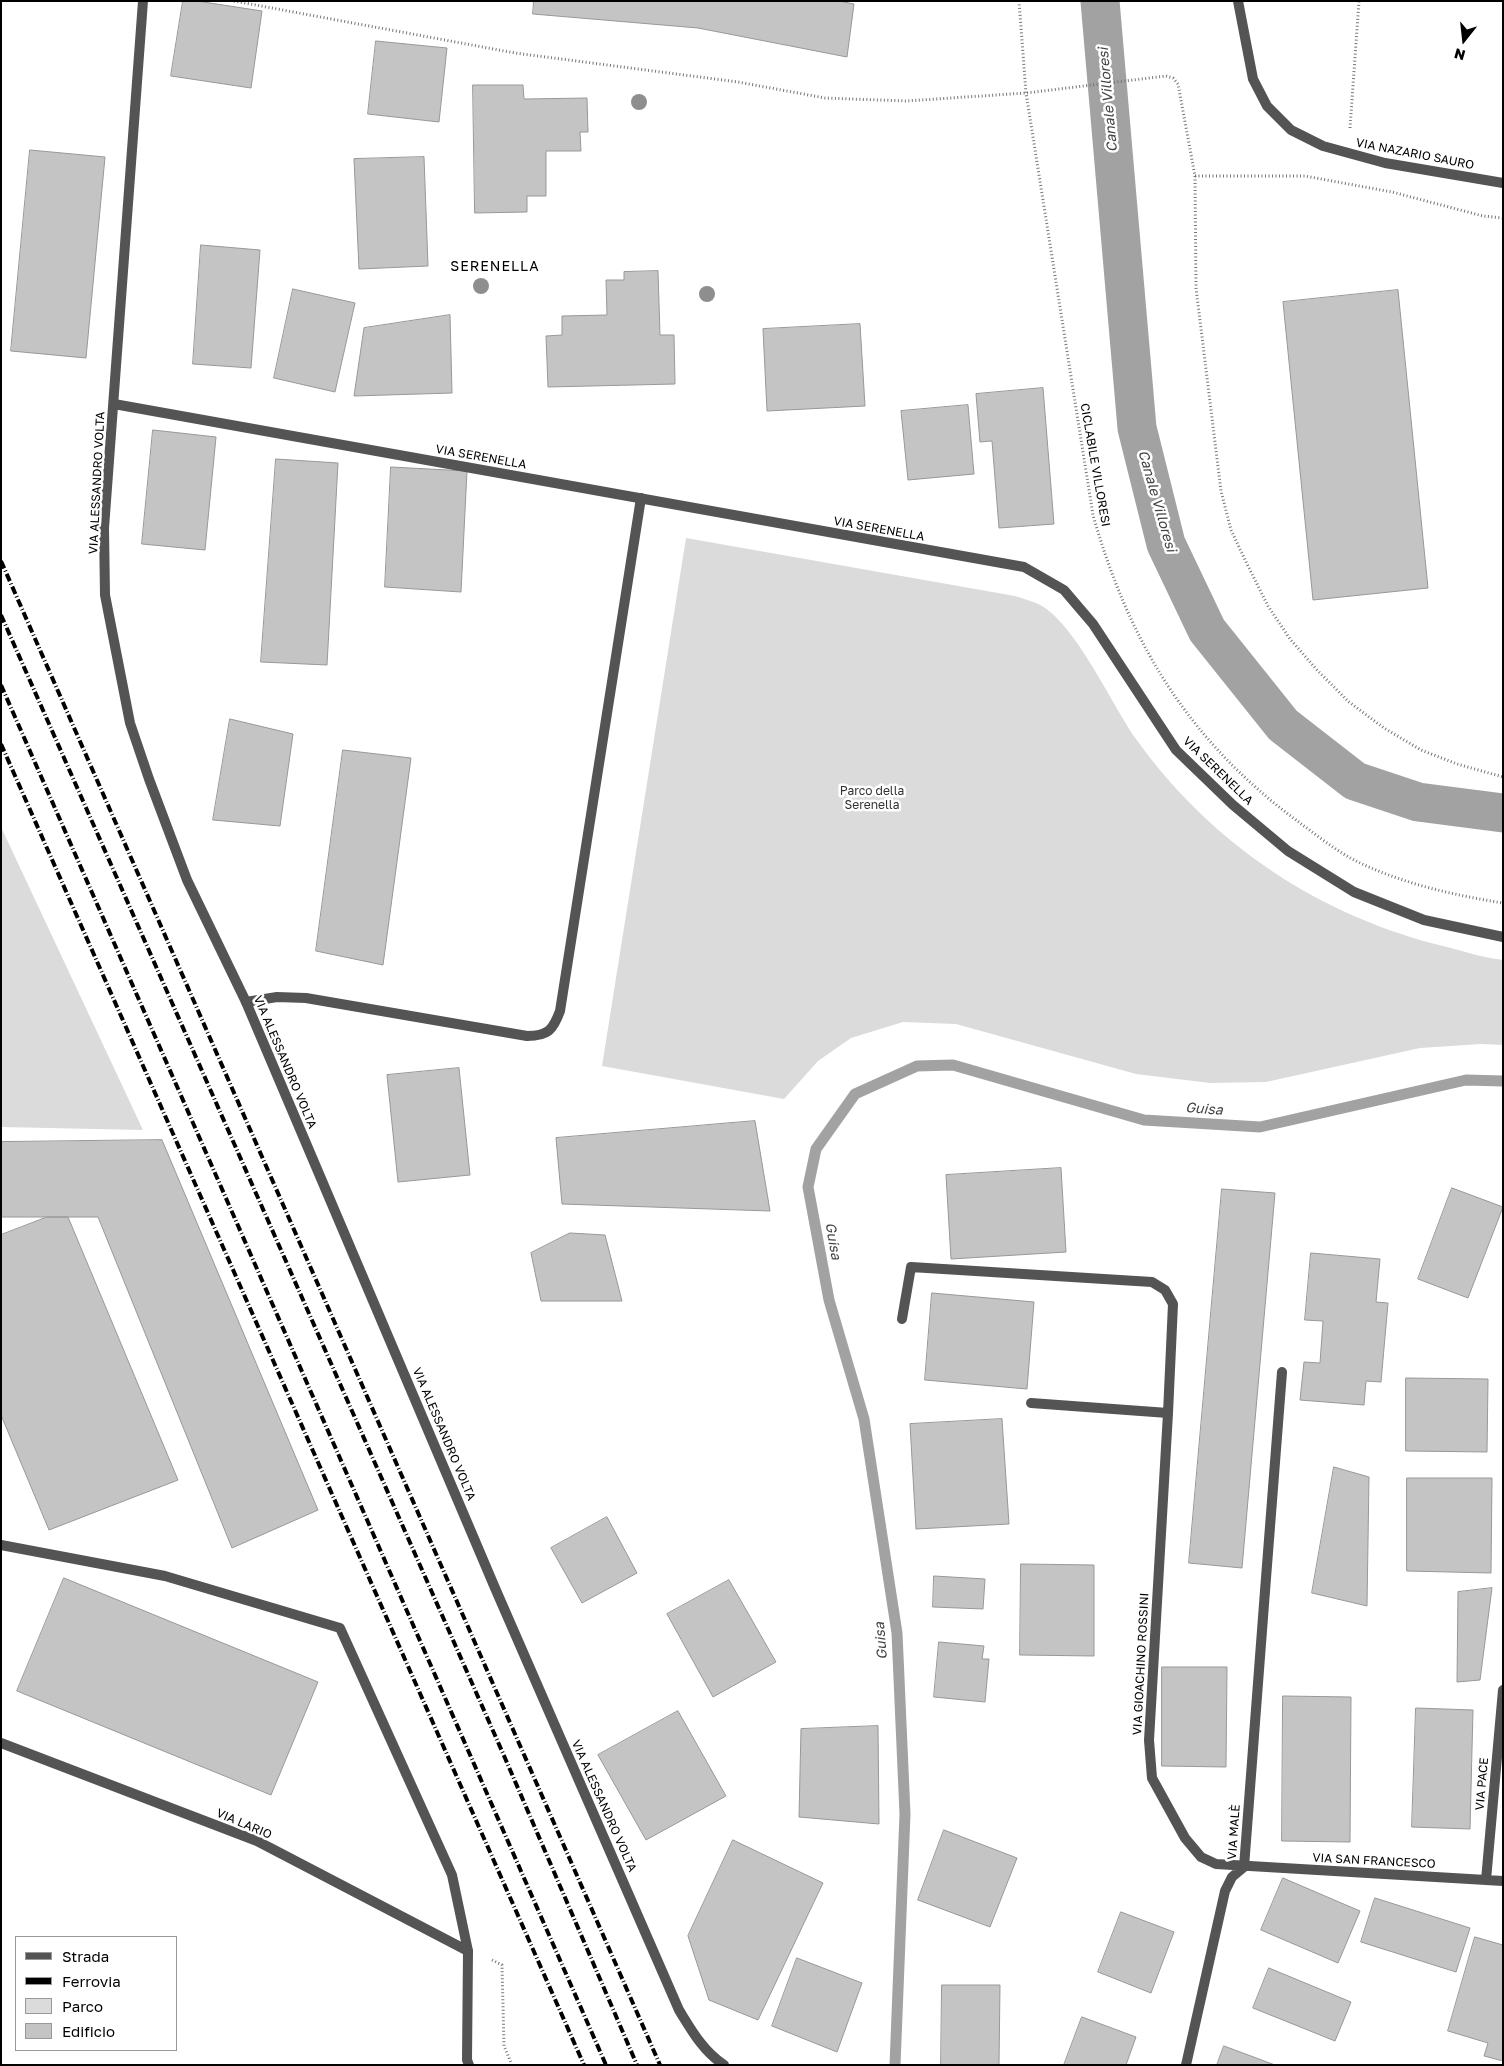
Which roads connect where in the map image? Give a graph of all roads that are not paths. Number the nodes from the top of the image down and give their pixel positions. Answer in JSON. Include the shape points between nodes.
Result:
{"nodes":[{"id":1,"x":143,"y":1,"type":"edge"},
{"id":2,"x":1238,"y":1,"type":"edge"},
{"id":3,"x":1503,"y":183,"type":"edge"},
{"id":4,"x":114,"y":404,"type":"junction"},
{"id":5,"x":640,"y":498,"type":"junction"},
{"id":6,"x":1503,"y":937,"type":"edge"},
{"id":7,"x":246,"y":1002,"type":"junction"},
{"id":8,"x":902,"y":1319,"type":"dead end"},
{"id":9,"x":1282,"y":1372,"type":"dead end"},
{"id":10,"x":1031,"y":1403,"type":"dead end"},
{"id":11,"x":1168,"y":1413,"type":"junction"},
{"id":12,"x":1,"y":1545,"type":"edge"},
{"id":13,"x":1503,"y":1690,"type":"edge"},
{"id":14,"x":1,"y":1743,"type":"edge"},
{"id":15,"x":1244,"y":1867,"type":"junction"},
{"id":16,"x":1486,"y":1880,"type":"junction"},
{"id":17,"x":1503,"y":1881,"type":"edge"},
{"id":18,"x":468,"y":1951,"type":"junction"},
{"id":19,"x":469,"y":2065,"type":"edge"},
{"id":20,"x":724,"y":2065,"type":"edge"},
{"id":21,"x":1186,"y":2065,"type":"edge"}],
"edges":[{"from":1,"to":4,"type":"street","name":"VIA ALESSANDRO VOLTA"},
{"from":2,"to":3,"type":"street","name":"VIA NAZARIO SAURO","via":[[1256,87],[1267,106],[1291,130],[1323,146],[1385,163]]},
{"from":4,"to":5,"type":"street","name":"VIA SERENELLA"},
{"from":4,"to":7,"type":"street","name":"VIA ALESSANDRO VOLTA","via":[[104,528],[105,595],[130,723],[187,880]]},
{"from":5,"to":6,"type":"street","name":"VIA SERENELLA","via":[[1024,567],[1064,590],[1093,624],[1176,750],[1288,852],[1354,892],[1424,920]]},
{"from":5,"to":7,"type":"street","via":[[560,1011],[555,1026],[542,1036],[527,1036],[306,998],[277,997]]},
{"from":7,"to":20,"type":"street","name":"VIA ALESSANDRO VOLTA","via":[[679,2010],[710,2055]]},
{"from":8,"to":11,"type":"street","name":"VIA GIOACHINO ROSSINI","via":[[911,1267],[1152,1282],[1165,1290],[1173,1304]]},
{"from":9,"to":15,"type":"street","name":"VIA MALÈ"},
{"from":10,"to":11,"type":"street"},
{"from":11,"to":15,"type":"street","name":"VIA GIOACHINO ROSSINI","via":[[1149,1740],[1152,1778],[1185,1838],[1201,1857],[1216,1864]]},
{"from":12,"to":18,"type":"street","via":[[165,1576],[340,1628],[452,1875]]},
{"from":13,"to":16,"type":"street","name":"VIA PACE"},
{"from":14,"to":18,"type":"street","name":"VIA LARIO","via":[[257,1841]]},
{"from":15,"to":16,"type":"street","name":"VIA SAN FRANCESCO"},
{"from":15,"to":21,"type":"street","name":"VIA MALÈ","via":[[1232,1877],[1225,1890]]},
{"from":16,"to":17,"type":"street","name":"VIA SAN FRANCESCO"},
{"from":18,"to":19,"type":"street"}]}
